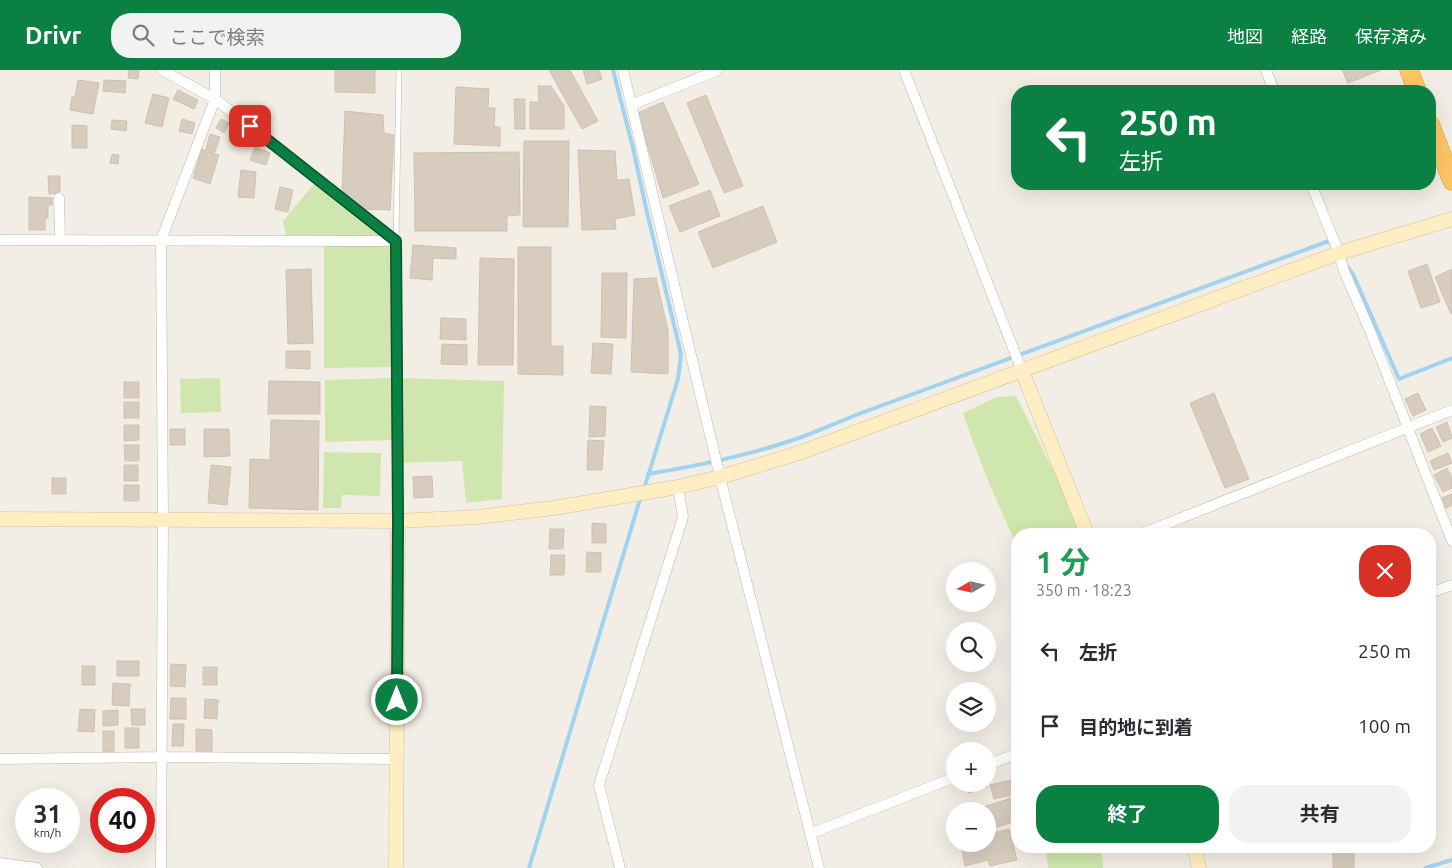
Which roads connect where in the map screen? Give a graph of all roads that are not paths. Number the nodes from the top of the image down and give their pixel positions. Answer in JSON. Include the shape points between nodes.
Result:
{"nodes":[{"id":1,"x":162,"y":70,"type":"edge"},
{"id":2,"x":215,"y":70,"type":"edge"},
{"id":3,"x":399,"y":70,"type":"edge"},
{"id":4,"x":623,"y":70,"type":"edge"},
{"id":5,"x":718,"y":70,"type":"edge"},
{"id":6,"x":904,"y":70,"type":"edge"},
{"id":7,"x":1266,"y":70,"type":"edge"},
{"id":8,"x":1409,"y":70,"type":"edge"},
{"id":9,"x":1272,"y":85,"type":"edge"},
{"id":10,"x":1415,"y":85,"type":"edge"},
{"id":11,"x":215,"y":99,"type":"junction"},
{"id":12,"x":631,"y":105,"type":"junction"},
{"id":13,"x":1436,"y":133,"type":"edge"},
{"id":14,"x":1446,"y":149,"type":"edge"},
{"id":15,"x":1452,"y":181,"type":"edge"},
{"id":16,"x":1313,"y":190,"type":"edge"},
{"id":17,"x":59,"y":198,"type":"dead end"},
{"id":18,"x":1452,"y":219,"type":"edge"},
{"id":19,"x":0,"y":240,"type":"edge"},
{"id":20,"x":60,"y":240,"type":"junction"},
{"id":21,"x":161,"y":240,"type":"junction"},
{"id":22,"x":396,"y":241,"type":"junction"},
{"id":23,"x":1339,"y":253,"type":"junction"},
{"id":24,"x":1022,"y":371,"type":"junction"},
{"id":25,"x":1452,"y":410,"type":"edge"},
{"id":26,"x":1408,"y":428,"type":"junction"},
{"id":27,"x":720,"y":476,"type":"junction"},
{"id":28,"x":678,"y":487,"type":"junction"},
{"id":29,"x":0,"y":519,"type":"edge"},
{"id":30,"x":163,"y":519,"type":"junction"},
{"id":31,"x":398,"y":521,"type":"junction"},
{"id":32,"x":1085,"y":528,"type":"edge"},
{"id":33,"x":1156,"y":528,"type":"edge"},
{"id":34,"x":1452,"y":541,"type":"edge"},
{"id":35,"x":1452,"y":584,"type":"edge"},
{"id":36,"x":1436,"y":591,"type":"edge"},
{"id":37,"x":1011,"y":756,"type":"edge"},
{"id":38,"x":162,"y":757,"type":"junction"},
{"id":39,"x":0,"y":759,"type":"edge"},
{"id":40,"x":396,"y":759,"type":"junction"},
{"id":41,"x":996,"y":762,"type":"edge"},
{"id":42,"x":946,"y":781,"type":"edge"},
{"id":43,"x":810,"y":834,"type":"junction"},
{"id":44,"x":1196,"y":853,"type":"edge"},
{"id":45,"x":0,"y":863,"type":"edge"},
{"id":46,"x":36,"y":868,"type":"edge"},
{"id":47,"x":161,"y":868,"type":"edge"},
{"id":48,"x":396,"y":868,"type":"edge"},
{"id":49,"x":620,"y":868,"type":"edge"},
{"id":50,"x":819,"y":868,"type":"edge"},
{"id":51,"x":1199,"y":868,"type":"edge"}],
"edges":[{"from":1,"to":11,"type":"street"},
{"from":2,"to":11,"type":"street"},
{"from":3,"to":22,"type":"lane"},
{"from":4,"to":12,"type":"street"},
{"from":5,"to":12,"type":"street"},
{"from":6,"to":24,"type":"street"},
{"from":7,"to":9,"type":"street"},
{"from":8,"to":10,"type":"highway"},
{"from":11,"to":21,"type":"street"},
{"from":11,"to":22,"type":"street"},
{"from":12,"to":27,"type":"street"},
{"from":13,"to":14,"type":"highway"},
{"from":14,"to":15,"type":"highway"},
{"from":16,"to":23,"type":"street"},
{"from":17,"to":20,"type":"street"},
{"from":18,"to":23,"type":"street"},
{"from":19,"to":20,"type":"street"},
{"from":20,"to":21,"type":"street"},
{"from":21,"to":22,"type":"street"},
{"from":21,"to":30,"type":"street"},
{"from":22,"to":31,"type":"street"},
{"from":23,"to":24,"type":"street"},
{"from":23,"to":26,"type":"street"},
{"from":24,"to":27,"type":"street","via":[[799,453]]},
{"from":24,"to":32,"type":"street"},
{"from":25,"to":26,"type":"street"},
{"from":26,"to":33,"type":"street"},
{"from":26,"to":34,"type":"street"},
{"from":27,"to":28,"type":"street"},
{"from":27,"to":43,"type":"street"},
{"from":28,"to":31,"type":"street","via":[[554,508],[477,517]]},
{"from":28,"to":49,"type":"street","via":[[682,517],[599,784]]},
{"from":29,"to":30,"type":"street"},
{"from":30,"to":31,"type":"street"},
{"from":30,"to":38,"type":"street"},
{"from":31,"to":40,"type":"street"},
{"from":35,"to":36,"type":"street"},
{"from":37,"to":41,"type":"street"},
{"from":38,"to":39,"type":"street"},
{"from":38,"to":40,"type":"street"},
{"from":38,"to":47,"type":"street"},
{"from":40,"to":48,"type":"street"},
{"from":42,"to":43,"type":"street"},
{"from":43,"to":50,"type":"street"},
{"from":44,"to":51,"type":"street"},
{"from":45,"to":46,"type":"street"}]}
